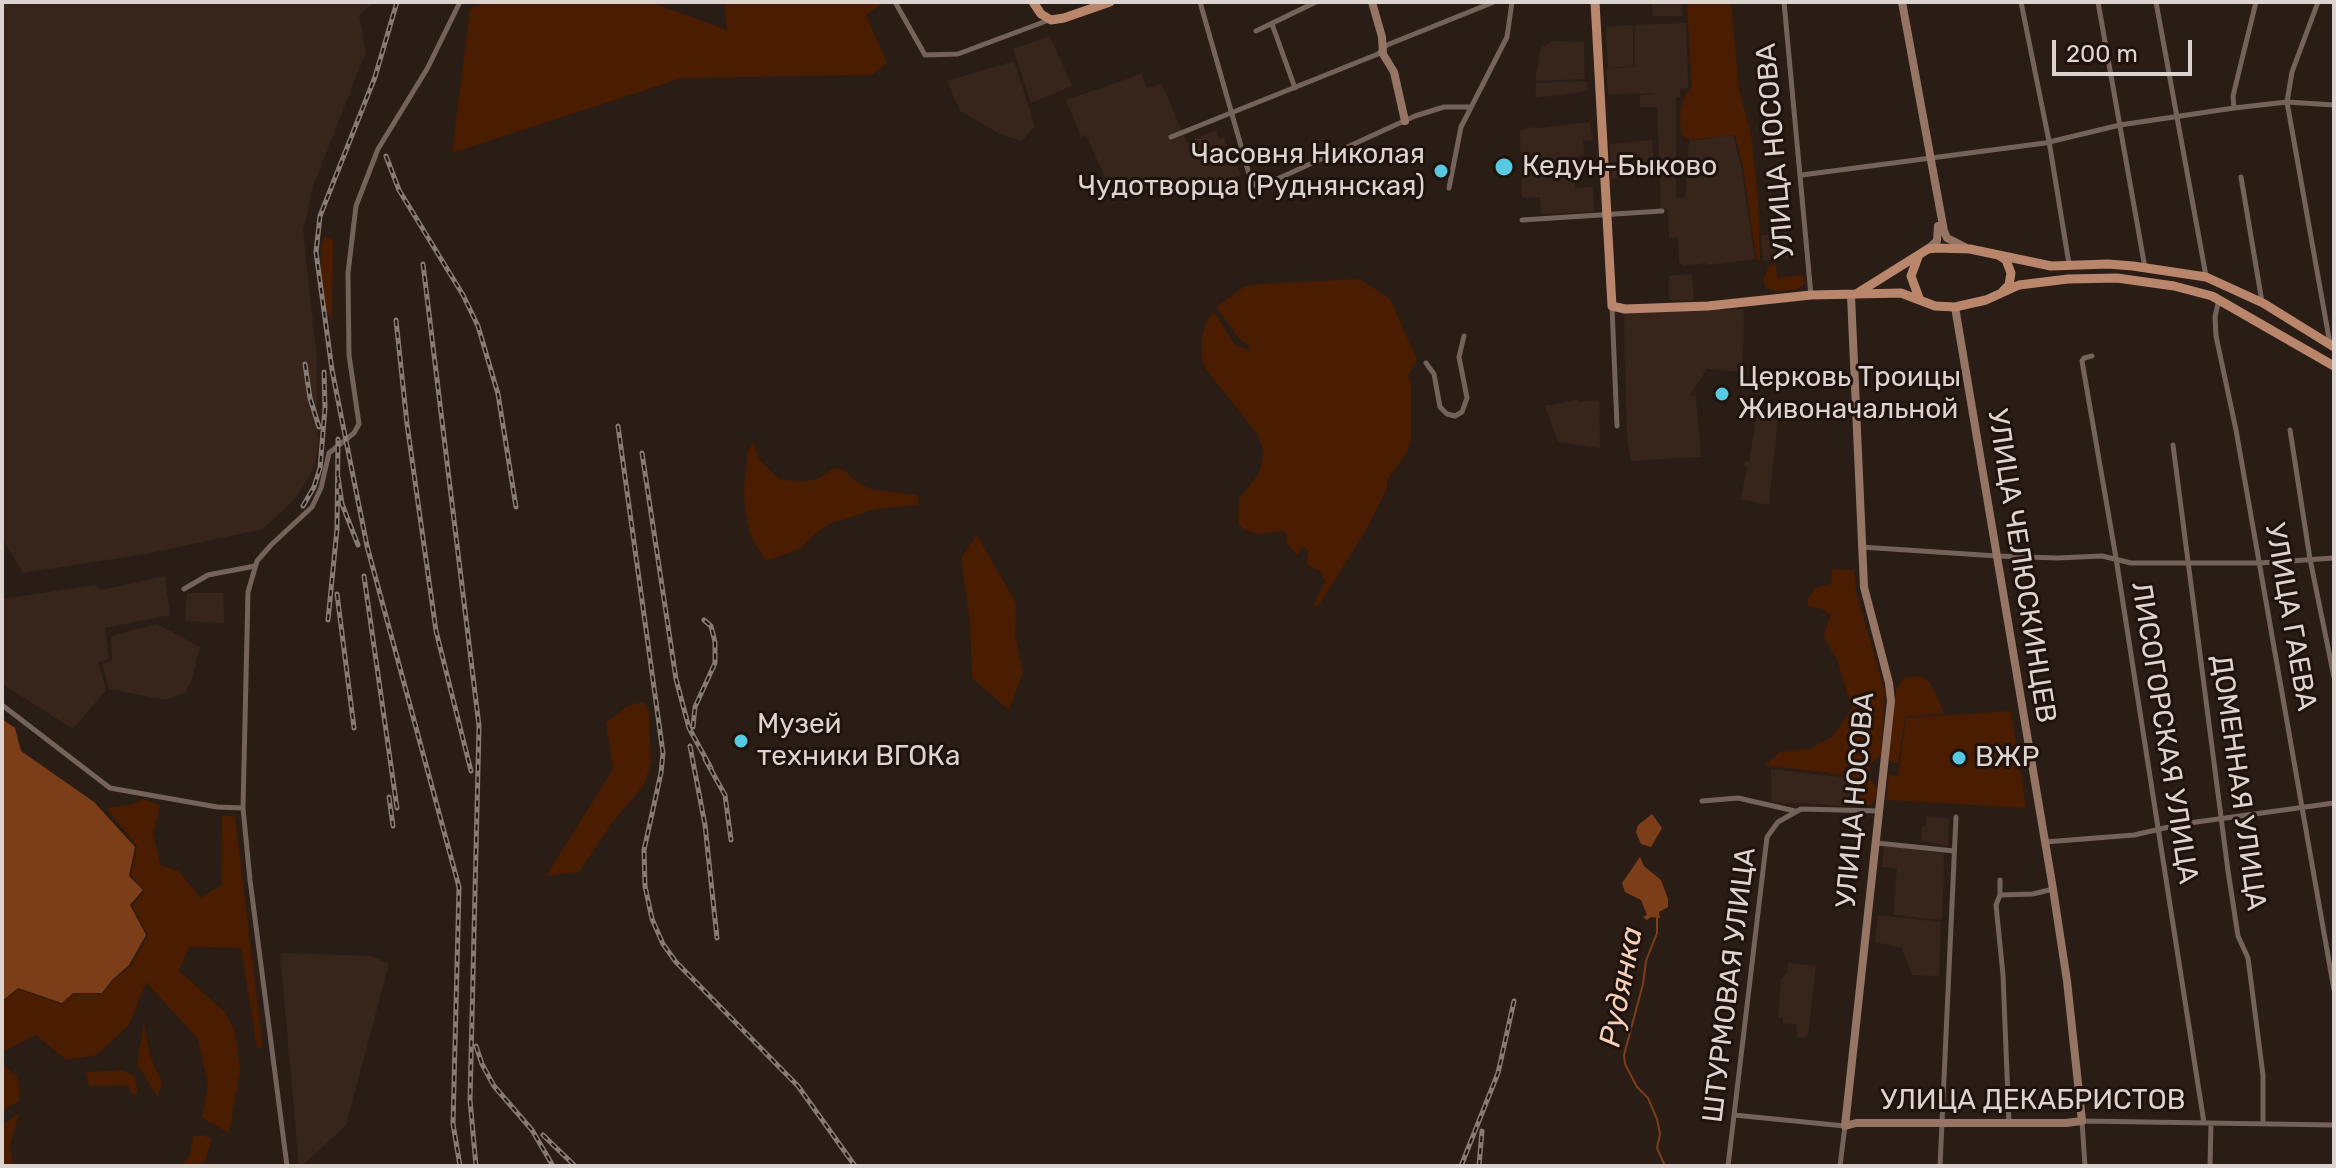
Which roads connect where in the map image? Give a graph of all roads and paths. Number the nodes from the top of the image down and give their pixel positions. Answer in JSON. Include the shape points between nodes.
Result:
{"nodes":[{"id":1,"x":460,"y":2,"type":"edge"},
{"id":2,"x":895,"y":2,"type":"edge"},
{"id":3,"x":1033,"y":2,"type":"edge"},
{"id":4,"x":1110,"y":2,"type":"edge"},
{"id":5,"x":1200,"y":2,"type":"edge"},
{"id":6,"x":1316,"y":2,"type":"edge"},
{"id":7,"x":1372,"y":2,"type":"edge"},
{"id":8,"x":1494,"y":2,"type":"edge"},
{"id":9,"x":1512,"y":2,"type":"edge"},
{"id":10,"x":1595,"y":2,"type":"edge"},
{"id":11,"x":1784,"y":2,"type":"edge"},
{"id":12,"x":1902,"y":2,"type":"edge"},
{"id":13,"x":2098,"y":2,"type":"edge"},
{"id":14,"x":2156,"y":2,"type":"edge"},
{"id":15,"x":2256,"y":2,"type":"edge"},
{"id":16,"x":2318,"y":2,"type":"edge"},
{"id":17,"x":2024,"y":3,"type":"edge"},
{"id":18,"x":1049,"y":20,"type":"junction"},
{"id":19,"x":1272,"y":24,"type":"junction"},
{"id":20,"x":1256,"y":31,"type":"dead end"},
{"id":21,"x":1383,"y":49,"type":"junction"},
{"id":22,"x":1295,"y":88,"type":"junction"},
{"id":23,"x":2287,"y":102,"type":"junction"},
{"id":24,"x":2334,"y":105,"type":"edge"},
{"id":25,"x":1470,"y":107,"type":"junction"},
{"id":26,"x":2234,"y":108,"type":"junction"},
{"id":27,"x":1232,"y":114,"type":"junction"},
{"id":28,"x":2178,"y":115,"type":"junction"},
{"id":29,"x":1405,"y":121,"type":"junction"},
{"id":30,"x":2120,"y":125,"type":"junction"},
{"id":31,"x":1171,"y":137,"type":"dead end"},
{"id":32,"x":2049,"y":141,"type":"junction"},
{"id":33,"x":1929,"y":160,"type":"junction"},
{"id":34,"x":1802,"y":175,"type":"junction"},
{"id":35,"x":2241,"y":177,"type":"dead end"},
{"id":36,"x":1449,"y":188,"type":"dead end"},
{"id":37,"x":1936,"y":202,"type":"junction"},
{"id":38,"x":1662,"y":211,"type":"dead end"},
{"id":39,"x":1605,"y":213,"type":"junction"},
{"id":40,"x":1522,"y":220,"type":"dead end"},
{"id":41,"x":1970,"y":249,"type":"junction"},
{"id":42,"x":1924,"y":252,"type":"junction"},
{"id":43,"x":2000,"y":255,"type":"junction"},
{"id":44,"x":2070,"y":266,"type":"junction"},
{"id":45,"x":2146,"y":269,"type":"junction"},
{"id":46,"x":2206,"y":277,"type":"junction"},
{"id":47,"x":2001,"y":294,"type":"junction"},
{"id":48,"x":1811,"y":295,"type":"junction"},
{"id":49,"x":1854,"y":295,"type":"junction"},
{"id":50,"x":1919,"y":298,"type":"junction"},
{"id":51,"x":2219,"y":299,"type":"junction"},
{"id":52,"x":2263,"y":303,"type":"junction"},
{"id":53,"x":1612,"y":306,"type":"junction"},
{"id":54,"x":1955,"y":307,"type":"junction"},
{"id":55,"x":1464,"y":336,"type":"dead end"},
{"id":56,"x":2332,"y":346,"type":"edge"},
{"id":57,"x":2092,"y":356,"type":"dead end"},
{"id":58,"x":2333,"y":362,"type":"edge"},
{"id":59,"x":1426,"y":363,"type":"dead end"},
{"id":60,"x":1617,"y":426,"type":"dead end"},
{"id":61,"x":2290,"y":430,"type":"dead end"},
{"id":62,"x":2173,"y":445,"type":"dead end"},
{"id":63,"x":1861,"y":547,"type":"junction"},
{"id":64,"x":1997,"y":556,"type":"junction"},
{"id":65,"x":2116,"y":558,"type":"junction"},
{"id":66,"x":2334,"y":558,"type":"edge"},
{"id":67,"x":2310,"y":559,"type":"junction"},
{"id":68,"x":2188,"y":563,"type":"junction"},
{"id":69,"x":2260,"y":563,"type":"junction"},
{"id":70,"x":255,"y":566,"type":"junction"},
{"id":71,"x":184,"y":589,"type":"dead end"},
{"id":72,"x":2334,"y":677,"type":"edge"},
{"id":73,"x":2,"y":705,"type":"edge"},
{"id":74,"x":1702,"y":801,"type":"dead end"},
{"id":75,"x":2334,"y":803,"type":"edge"},
{"id":76,"x":2302,"y":807,"type":"junction"},
{"id":77,"x":243,"y":808,"type":"junction"},
{"id":78,"x":1795,"y":811,"type":"junction"},
{"id":79,"x":1881,"y":811,"type":"junction"},
{"id":80,"x":1956,"y":817,"type":"dead end"},
{"id":81,"x":2223,"y":818,"type":"junction"},
{"id":82,"x":2158,"y":830,"type":"junction"},
{"id":83,"x":2044,"y":842,"type":"junction"},
{"id":84,"x":1877,"y":843,"type":"junction"},
{"id":85,"x":1954,"y":851,"type":"junction"},
{"id":86,"x":2000,"y":880,"type":"dead end"},
{"id":87,"x":2053,"y":889,"type":"junction"},
{"id":88,"x":2000,"y":895,"type":"junction"},
{"id":89,"x":2334,"y":990,"type":"edge"},
{"id":90,"x":1734,"y":1115,"type":"junction"},
{"id":91,"x":2082,"y":1121,"type":"junction"},
{"id":92,"x":1942,"y":1122,"type":"junction"},
{"id":93,"x":2009,"y":1123,"type":"junction"},
{"id":94,"x":2207,"y":1124,"type":"junction"},
{"id":95,"x":2263,"y":1124,"type":"junction"},
{"id":96,"x":2334,"y":1125,"type":"edge"},
{"id":97,"x":1845,"y":1126,"type":"junction"},
{"id":98,"x":287,"y":1166,"type":"edge"},
{"id":99,"x":1728,"y":1166,"type":"edge"},
{"id":100,"x":1840,"y":1166,"type":"edge"},
{"id":101,"x":1940,"y":1166,"type":"edge"},
{"id":102,"x":2085,"y":1166,"type":"edge"},
{"id":103,"x":2210,"y":1166,"type":"edge"}],
"edges":[{"from":1,"to":70,"type":"street","via":[[378,149],[356,206],[348,273],[349,355],[359,424],[329,453],[312,507]]},
{"from":2,"to":18,"type":"street","via":[[925,55],[958,54]]},
{"from":3,"to":18,"type":"main road"},
{"from":4,"to":18,"type":"main road"},
{"from":5,"to":27,"type":"street"},
{"from":6,"to":19,"type":"street"},
{"from":7,"to":21,"type":"street"},
{"from":8,"to":21,"type":"street"},
{"from":9,"to":25,"type":"street","via":[[1507,37]]},
{"from":10,"to":39,"type":"main road"},
{"from":11,"to":34,"type":"street","name":"УЛИЦА НОСОВА"},
{"from":12,"to":33,"type":"street"},
{"from":13,"to":30,"type":"street"},
{"from":14,"to":28,"type":"street"},
{"from":15,"to":26,"type":"street"},
{"from":16,"to":23,"type":"street","via":[[2292,72]]},
{"from":17,"to":32,"type":"street"},
{"from":19,"to":20,"type":"street"},
{"from":19,"to":22,"type":"street"},
{"from":21,"to":22,"type":"street"},
{"from":21,"to":29,"type":"street"},
{"from":22,"to":27,"type":"street"},
{"from":23,"to":24,"type":"street"},
{"from":23,"to":26,"type":"street"},
{"from":23,"to":56,"type":"street"},
{"from":25,"to":29,"type":"street","via":[[1444,107]]},
{"from":25,"to":36,"type":"street"},
{"from":26,"to":28,"type":"street"},
{"from":27,"to":29,"type":"street","via":[[1251,181],[1258,187]]},
{"from":27,"to":31,"type":"street"},
{"from":28,"to":30,"type":"street"},
{"from":28,"to":46,"type":"street"},
{"from":30,"to":32,"type":"street"},
{"from":30,"to":45,"type":"street"},
{"from":32,"to":33,"type":"street"},
{"from":32,"to":44,"type":"street"},
{"from":33,"to":34,"type":"street"},
{"from":33,"to":37,"type":"street"},
{"from":34,"to":48,"type":"street","name":"УЛИЦА НОСОВА"},
{"from":35,"to":52,"type":"street"},
{"from":37,"to":41,"type":"street","via":[[1947,238]]},
{"from":37,"to":42,"type":"street","via":[[1939,233]]},
{"from":38,"to":39,"type":"street"},
{"from":39,"to":40,"type":"street"},
{"from":39,"to":53,"type":"main road"},
{"from":41,"to":42,"type":"main road"},
{"from":41,"to":43,"type":"main road"},
{"from":42,"to":49,"type":"main road"},
{"from":42,"to":50,"type":"main road","via":[[1911,276]]},
{"from":43,"to":44,"type":"main road"},
{"from":43,"to":47,"type":"main road","via":[[2011,273]]},
{"from":44,"to":45,"type":"main road"},
{"from":45,"to":46,"type":"main road"},
{"from":46,"to":52,"type":"main road"},
{"from":47,"to":51,"type":"main road","via":[[2034,282],[2107,278],[2174,286]]},
{"from":47,"to":54,"type":"main road"},
{"from":48,"to":49,"type":"main road"},
{"from":48,"to":53,"type":"main road","via":[[1708,306]]},
{"from":49,"to":50,"type":"main road","via":[[1901,293]]},
{"from":49,"to":63,"type":"street","name":"УЛИЦА НОСОВА"},
{"from":50,"to":54,"type":"main road"},
{"from":51,"to":58,"type":"main road"},
{"from":51,"to":69,"type":"street","name":"УЛИЦА ГАЕВА","via":[[2216,336]]},
{"from":52,"to":56,"type":"main road"},
{"from":53,"to":60,"type":"street"},
{"from":54,"to":64,"type":"street","name":"УЛИЦА ЧЕЛЮСКИНЦЕВ"},
{"from":55,"to":59,"type":"street","via":[[1459,357],[1467,398],[1462,412],[1455,416],[1441,410],[1434,374]]},
{"from":57,"to":65,"type":"street","name":"ЛИСОГОРСКАЯ УЛИЦА","via":[[2082,361]]},
{"from":61,"to":67,"type":"street"},
{"from":62,"to":68,"type":"street","name":"ДОМЕННАЯ УЛИЦА"},
{"from":63,"to":64,"type":"street"},
{"from":63,"to":79,"type":"street","name":"УЛИЦА НОСОВА","via":[[1867,603],[1890,691]]},
{"from":64,"to":65,"type":"street"},
{"from":64,"to":83,"type":"street","name":"УЛИЦА ЧЕЛЮСКИНЦЕВ"},
{"from":65,"to":68,"type":"street","via":[[2130,563]]},
{"from":65,"to":82,"type":"street","name":"ЛИСОГОРСКАЯ УЛИЦА"},
{"from":66,"to":67,"type":"street"},
{"from":67,"to":69,"type":"street"},
{"from":67,"to":72,"type":"street"},
{"from":68,"to":69,"type":"street"},
{"from":68,"to":81,"type":"street","name":"ДОМЕННАЯ УЛИЦА"},
{"from":69,"to":76,"type":"street","name":"УЛИЦА ГАЕВА"},
{"from":70,"to":71,"type":"street","via":[[208,575]]},
{"from":70,"to":77,"type":"street","via":[[246,618]]},
{"from":73,"to":77,"type":"street","via":[[110,788]]},
{"from":74,"to":78,"type":"street","via":[[1738,798]]},
{"from":75,"to":76,"type":"street"},
{"from":76,"to":81,"type":"street"},
{"from":76,"to":89,"type":"street","name":"УЛИЦА ГАЕВА"},
{"from":77,"to":98,"type":"street"},
{"from":78,"to":79,"type":"street"},
{"from":78,"to":90,"type":"street","name":"ШТУРМОВАЯ УЛИЦА","via":[[1778,822],[1765,844]]},
{"from":79,"to":84,"type":"street","name":"УЛИЦА НОСОВА"},
{"from":80,"to":85,"type":"street"},
{"from":81,"to":82,"type":"street"},
{"from":81,"to":95,"type":"street","name":"ДОМЕННАЯ УЛИЦА","via":[[2238,936],[2250,973],[2263,1075]]},
{"from":82,"to":83,"type":"street"},
{"from":82,"to":94,"type":"street","name":"ЛИСОГОРСКАЯ УЛИЦА"},
{"from":83,"to":87,"type":"street","name":"УЛИЦА ЧЕЛЮСКИНЦЕВ"},
{"from":84,"to":85,"type":"street"},
{"from":84,"to":97,"type":"street","name":"УЛИЦА НОСОВА"},
{"from":85,"to":92,"type":"street"},
{"from":86,"to":88,"type":"street"},
{"from":87,"to":88,"type":"street"},
{"from":87,"to":91,"type":"street","name":"УЛИЦА ЧЕЛЮСКИНЦЕВ"},
{"from":88,"to":93,"type":"street","via":[[1996,905]]},
{"from":90,"to":97,"type":"street","name":"УЛИЦА ДЕКАБРИСТОВ"},
{"from":90,"to":99,"type":"street","name":"ШТУРМОВАЯ УЛИЦА"},
{"from":91,"to":93,"type":"street","name":"УЛИЦА ДЕКАБРИСТОВ"},
{"from":91,"to":94,"type":"street","name":"УЛИЦА ДЕКАБРИСТОВ"},
{"from":91,"to":102,"type":"street","name":"УЛИЦА ЧЕЛЮСКИНЦЕВ"},
{"from":92,"to":93,"type":"street","name":"УЛИЦА ДЕКАБРИСТОВ"},
{"from":92,"to":97,"type":"street","name":"УЛИЦА ДЕКАБРИСТОВ"},
{"from":92,"to":101,"type":"street"},
{"from":94,"to":95,"type":"street","name":"УЛИЦА ДЕКАБРИСТОВ"},
{"from":94,"to":103,"type":"street","name":"ЛИСОГОРСКАЯ УЛИЦА"},
{"from":95,"to":96,"type":"street","name":"УЛИЦА ДЕКАБРИСТОВ"},
{"from":97,"to":100,"type":"street","name":"УЛИЦА НОСОВА"}]}
